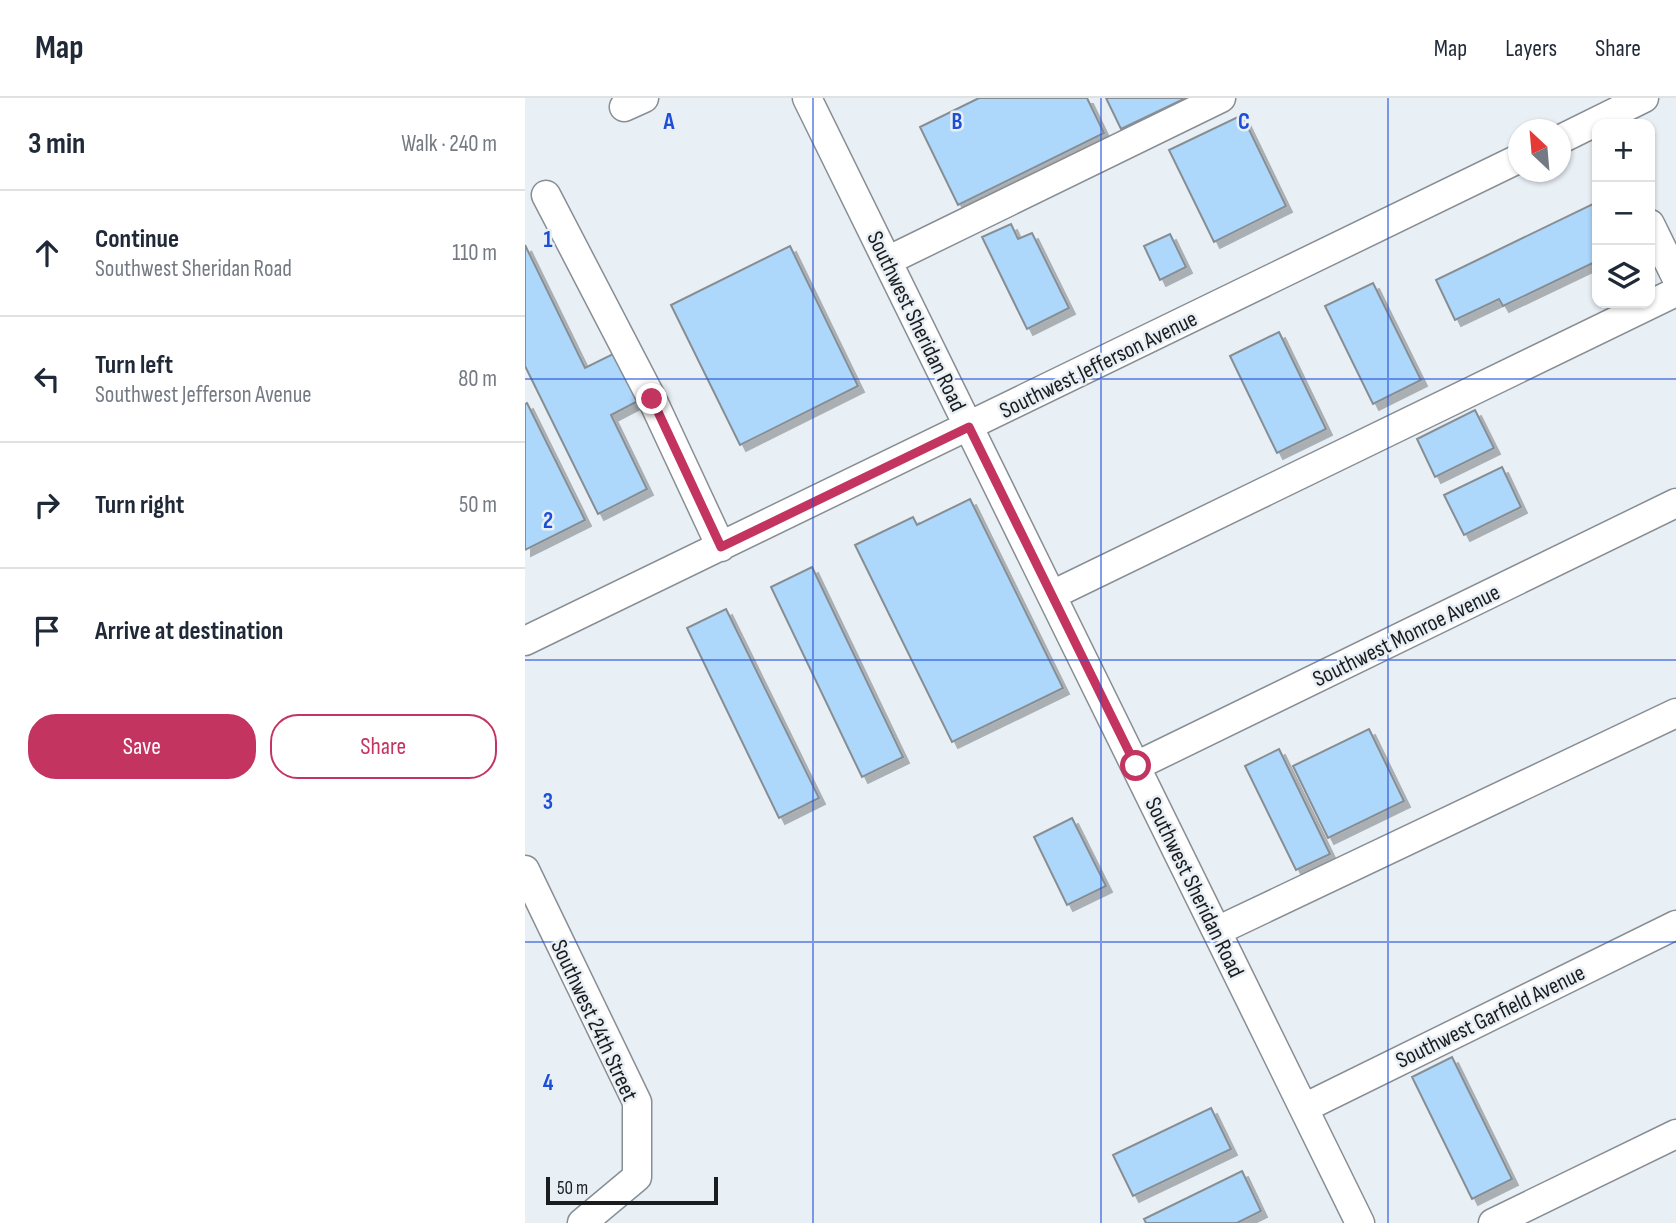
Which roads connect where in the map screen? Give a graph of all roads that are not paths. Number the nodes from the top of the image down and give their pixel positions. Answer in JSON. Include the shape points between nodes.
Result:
{"nodes":[{"id":1,"x":807,"y":98,"type":"edge"},
{"id":2,"x":1221,"y":98,"type":"edge"},
{"id":3,"x":1644,"y":98,"type":"edge"},
{"id":4,"x":1596,"y":114,"type":"edge"},
{"id":5,"x":1571,"y":131,"type":"edge"},
{"id":6,"x":1508,"y":164,"type":"edge"},
{"id":7,"x":546,"y":195,"type":"dead end"},
{"id":8,"x":1655,"y":234,"type":"edge"},
{"id":9,"x":887,"y":261,"type":"junction"},
{"id":10,"x":1676,"y":277,"type":"edge"},
{"id":11,"x":1676,"y":292,"type":"edge"},
{"id":12,"x":969,"y":427,"type":"junction"},
{"id":13,"x":1676,"y":503,"type":"edge"},
{"id":14,"x":721,"y":547,"type":"junction"},
{"id":15,"x":1052,"y":595,"type":"junction"},
{"id":16,"x":525,"y":641,"type":"edge"},
{"id":17,"x":1676,"y":713,"type":"edge"},
{"id":18,"x":1136,"y":766,"type":"junction"},
{"id":19,"x":525,"y":870,"type":"edge"},
{"id":20,"x":1676,"y":925,"type":"edge"},
{"id":21,"x":1217,"y":931,"type":"junction"},
{"id":22,"x":1304,"y":1108,"type":"junction"},
{"id":23,"x":1676,"y":1134,"type":"edge"},
{"id":24,"x":582,"y":1223,"type":"edge"},
{"id":25,"x":1360,"y":1223,"type":"edge"},
{"id":26,"x":1493,"y":1223,"type":"edge"}],
"edges":[{"from":1,"to":9,"type":"street","name":"Southwest Sheridan Road"},
{"from":2,"to":9,"type":"street"},
{"from":3,"to":4,"type":"street"},
{"from":4,"to":5,"type":"street"},
{"from":6,"to":12,"type":"street","name":"Southwest Jefferson Avenue"},
{"from":7,"to":14,"type":"street","via":[[652,399]]},
{"from":8,"to":10,"type":"street"},
{"from":9,"to":12,"type":"street","name":"Southwest Sheridan Road"},
{"from":11,"to":15,"type":"street"},
{"from":12,"to":14,"type":"street","name":"Southwest Jefferson Avenue"},
{"from":12,"to":15,"type":"street","name":"Southwest Sheridan Road"},
{"from":13,"to":18,"type":"street","name":"Southwest Monroe Avenue"},
{"from":14,"to":16,"type":"street","name":"Southwest Jefferson Avenue"},
{"from":15,"to":18,"type":"street","name":"Southwest Sheridan Road"},
{"from":17,"to":21,"type":"street"},
{"from":18,"to":21,"type":"street","name":"Southwest Sheridan Road"},
{"from":19,"to":24,"type":"street","name":"Southwest 24th Street","via":[[637,1102],[636,1177]]},
{"from":20,"to":22,"type":"street","name":"Southwest Garfield Avenue"},
{"from":21,"to":22,"type":"street","name":"Southwest Sheridan Road"},
{"from":22,"to":25,"type":"street","name":"Southwest Sheridan Road"},
{"from":23,"to":26,"type":"street"}]}
